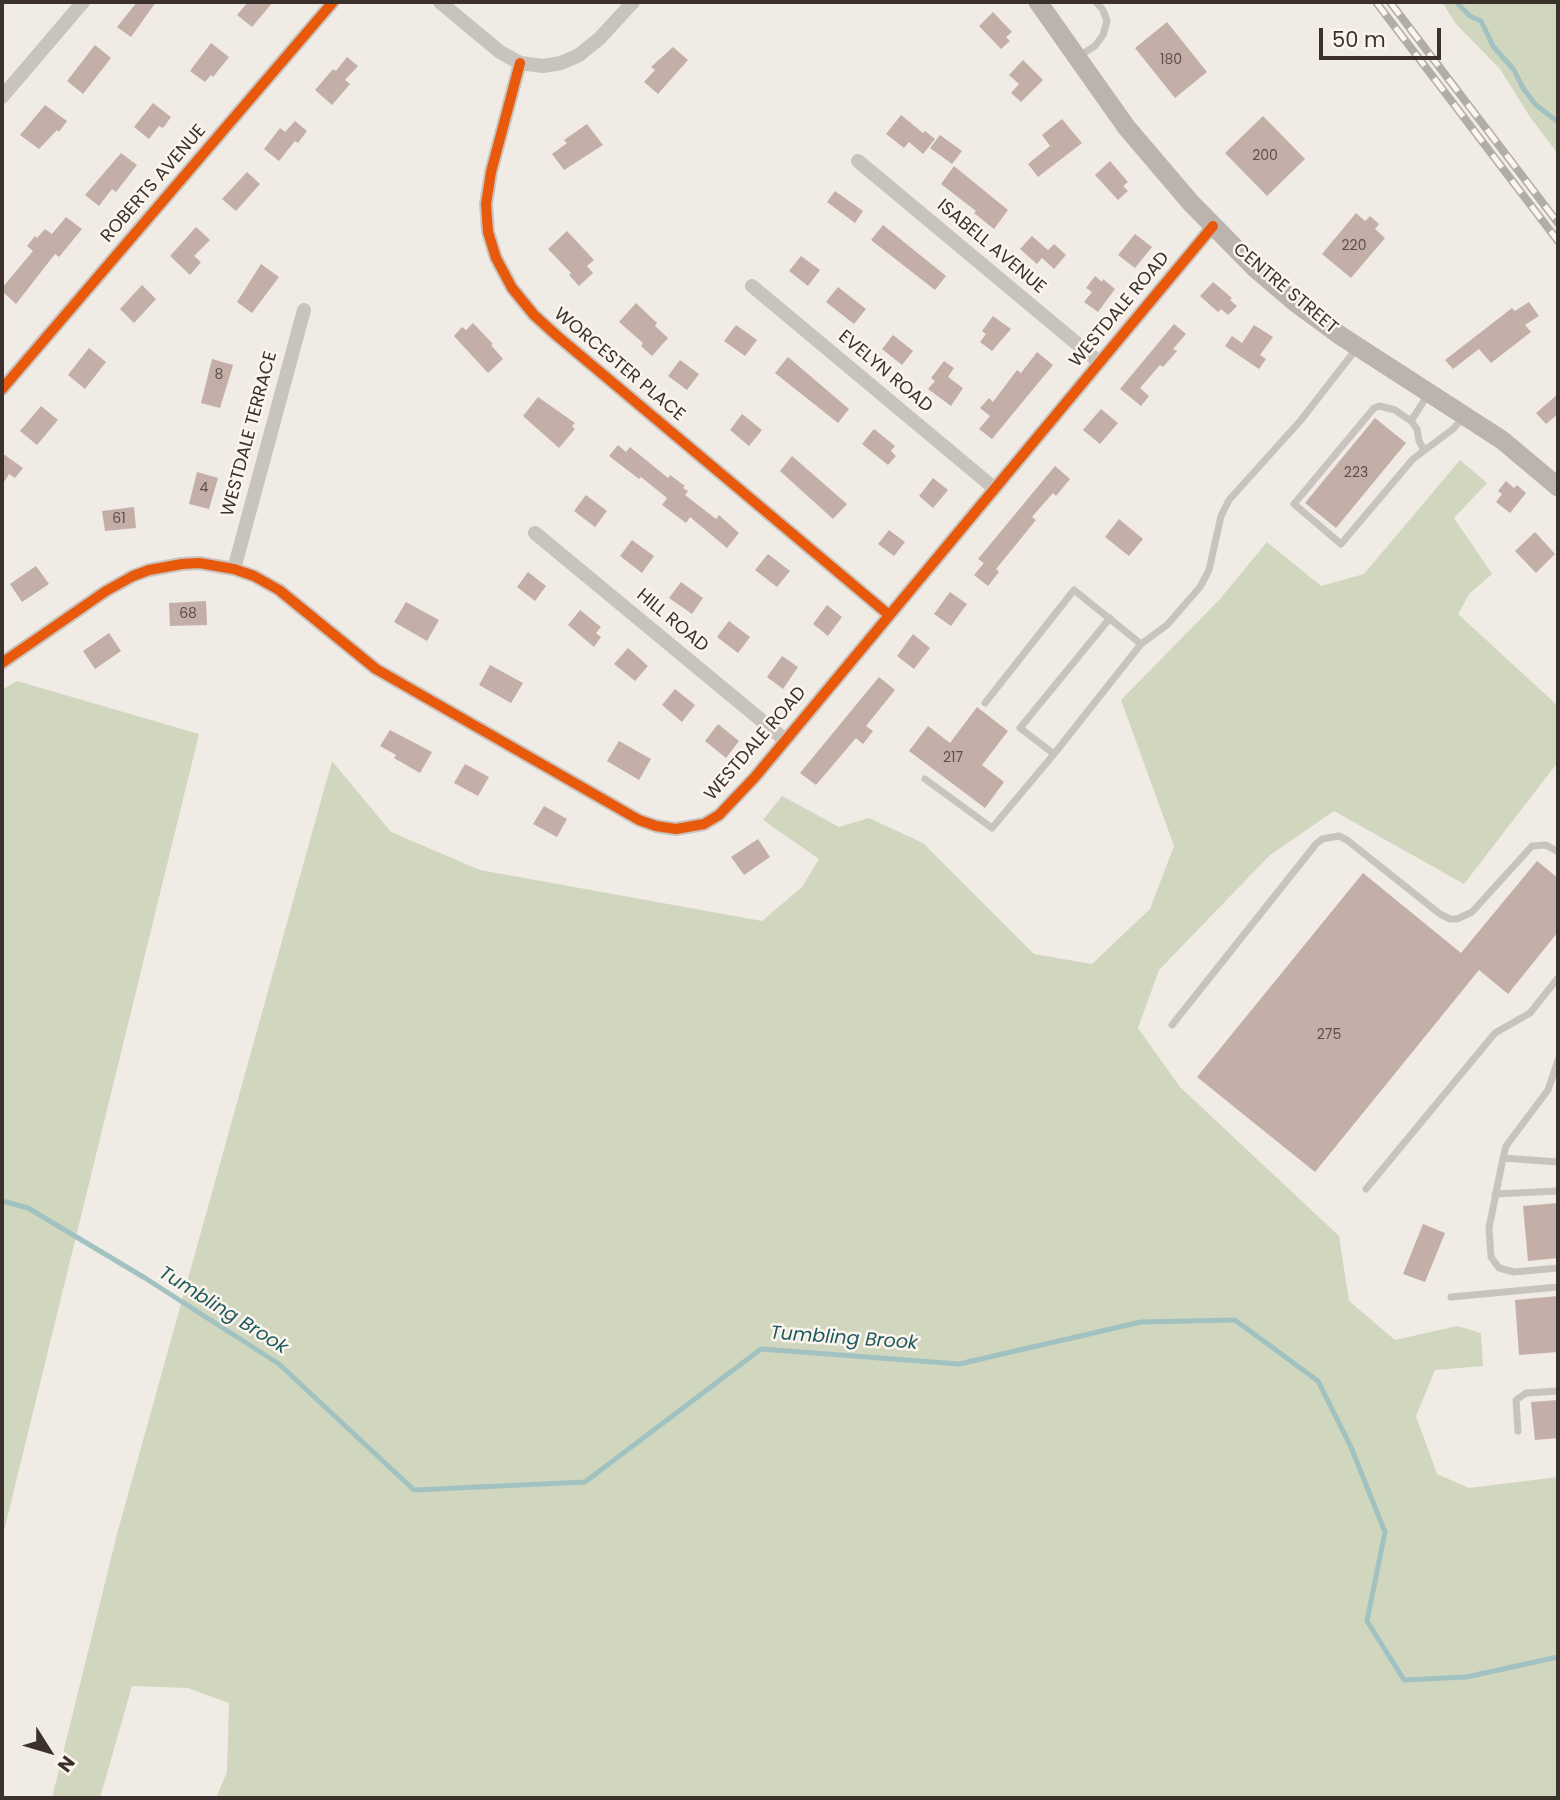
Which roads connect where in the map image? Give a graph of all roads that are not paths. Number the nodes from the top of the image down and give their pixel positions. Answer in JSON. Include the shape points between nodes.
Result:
{"nodes":[{"id":1,"x":83,"y":2,"type":"edge"},
{"id":2,"x":333,"y":2,"type":"edge"},
{"id":3,"x":440,"y":2,"type":"edge"},
{"id":4,"x":633,"y":2,"type":"edge"},
{"id":5,"x":1038,"y":2,"type":"edge"},
{"id":6,"x":1096,"y":2,"type":"edge"},
{"id":7,"x":1076,"y":57,"type":"junction"},
{"id":8,"x":520,"y":62,"type":"junction"},
{"id":9,"x":2,"y":97,"type":"edge"},
{"id":10,"x":858,"y":161,"type":"dead end"},
{"id":11,"x":1213,"y":226,"type":"junction"},
{"id":12,"x":752,"y":286,"type":"dead end"},
{"id":13,"x":304,"y":310,"type":"dead end"},
{"id":14,"x":1357,"y":348,"type":"junction"},
{"id":15,"x":1099,"y":362,"type":"junction"},
{"id":16,"x":2,"y":389,"type":"edge"},
{"id":17,"x":1430,"y":392,"type":"junction"},
{"id":18,"x":1466,"y":415,"type":"junction"},
{"id":19,"x":1410,"y":421,"type":"junction"},
{"id":20,"x":1424,"y":450,"type":"junction"},
{"id":21,"x":1558,"y":487,"type":"edge"},
{"id":22,"x":994,"y":488,"type":"junction"},
{"id":23,"x":535,"y":533,"type":"dead end"},
{"id":24,"x":234,"y":569,"type":"junction"},
{"id":25,"x":889,"y":615,"type":"junction"},
{"id":26,"x":1110,"y":618,"type":"junction"},
{"id":27,"x":1141,"y":643,"type":"junction"},
{"id":28,"x":2,"y":663,"type":"edge"},
{"id":29,"x":985,"y":703,"type":"dead end"},
{"id":30,"x":784,"y":740,"type":"junction"},
{"id":31,"x":1054,"y":754,"type":"junction"},
{"id":32,"x":925,"y":779,"type":"dead end"},
{"id":33,"x":1558,"y":852,"type":"edge"},
{"id":34,"x":1558,"y":978,"type":"edge"},
{"id":35,"x":1172,"y":1025,"type":"dead end"},
{"id":36,"x":1558,"y":1060,"type":"edge"},
{"id":37,"x":1503,"y":1158,"type":"junction"},
{"id":38,"x":1558,"y":1162,"type":"edge"},
{"id":39,"x":1366,"y":1189,"type":"dead end"},
{"id":40,"x":1558,"y":1191,"type":"edge"},
{"id":41,"x":1495,"y":1194,"type":"junction"},
{"id":42,"x":1558,"y":1268,"type":"edge"},
{"id":43,"x":1558,"y":1287,"type":"edge"},
{"id":44,"x":1451,"y":1297,"type":"dead end"},
{"id":45,"x":1558,"y":1391,"type":"edge"},
{"id":46,"x":1518,"y":1431,"type":"dead end"}],
"edges":[{"from":1,"to":9,"type":"street"},
{"from":2,"to":16,"type":"street","name":"ROBERTS AVENUE"},
{"from":3,"to":8,"type":"street","via":[[500,52]]},
{"from":4,"to":8,"type":"street","via":[[579,55],[554,65]]},
{"from":5,"to":7,"type":"main road","name":"CENTRE STREET"},
{"from":6,"to":7,"type":"lane","via":[[1107,21],[1103,34],[1095,46]]},
{"from":7,"to":11,"type":"main road","name":"CENTRE STREET","via":[[1127,128]]},
{"from":8,"to":25,"type":"street","name":"WORCESTER PLACE","via":[[486,204],[492,245],[512,288],[556,335]]},
{"from":10,"to":15,"type":"street","name":"ISABELL AVENUE"},
{"from":11,"to":14,"type":"main road","name":"CENTRE STREET","via":[[1281,291]]},
{"from":11,"to":15,"type":"street","name":"WESTDALE ROAD"},
{"from":12,"to":22,"type":"street","name":"EVELYN ROAD"},
{"from":13,"to":24,"type":"street","name":"WESTDALE TERRACE"},
{"from":14,"to":17,"type":"main road","name":"CENTRE STREET"},
{"from":14,"to":27,"type":"lane","via":[[1301,420],[1228,500],[1200,587],[1167,625]]},
{"from":15,"to":22,"type":"street","name":"WESTDALE ROAD"},
{"from":17,"to":18,"type":"main road","name":"CENTRE STREET"},
{"from":17,"to":19,"type":"lane"},
{"from":18,"to":20,"type":"lane"},
{"from":18,"to":21,"type":"main road","name":"CENTRE STREET"},
{"from":19,"to":20,"type":"lane"},
{"from":19,"to":20,"type":"lane","via":[[1395,410],[1374,408],[1294,504],[1341,544]]},
{"from":22,"to":25,"type":"street","name":"WESTDALE ROAD"},
{"from":23,"to":30,"type":"street","name":"HILL ROAD"},
{"from":24,"to":28,"type":"street","name":"WESTDALE ROAD","via":[[182,564],[133,576]]},
{"from":24,"to":30,"type":"street","name":"WESTDALE ROAD","via":[[279,590],[376,669],[656,826],[686,828],[712,820]]},
{"from":25,"to":30,"type":"street","name":"WESTDALE ROAD"},
{"from":26,"to":27,"type":"lane"},
{"from":26,"to":29,"type":"lane","via":[[1074,590]]},
{"from":26,"to":31,"type":"lane","via":[[1020,728]]},
{"from":27,"to":31,"type":"lane"},
{"from":31,"to":32,"type":"lane","via":[[992,828]]},
{"from":33,"to":35,"type":"lane","via":[[1546,845],[1532,846],[1472,912],[1450,919],[1347,840],[1339,836],[1322,839]]},
{"from":34,"to":39,"type":"lane","via":[[1530,1013],[1495,1033]]},
{"from":36,"to":37,"type":"lane","via":[[1548,1090],[1506,1146]]},
{"from":37,"to":38,"type":"lane"},
{"from":37,"to":41,"type":"lane"},
{"from":40,"to":41,"type":"lane"},
{"from":41,"to":42,"type":"lane","via":[[1489,1228],[1494,1264],[1514,1272]]},
{"from":43,"to":44,"type":"lane"},
{"from":45,"to":46,"type":"lane","via":[[1526,1393],[1516,1401]]}]}
